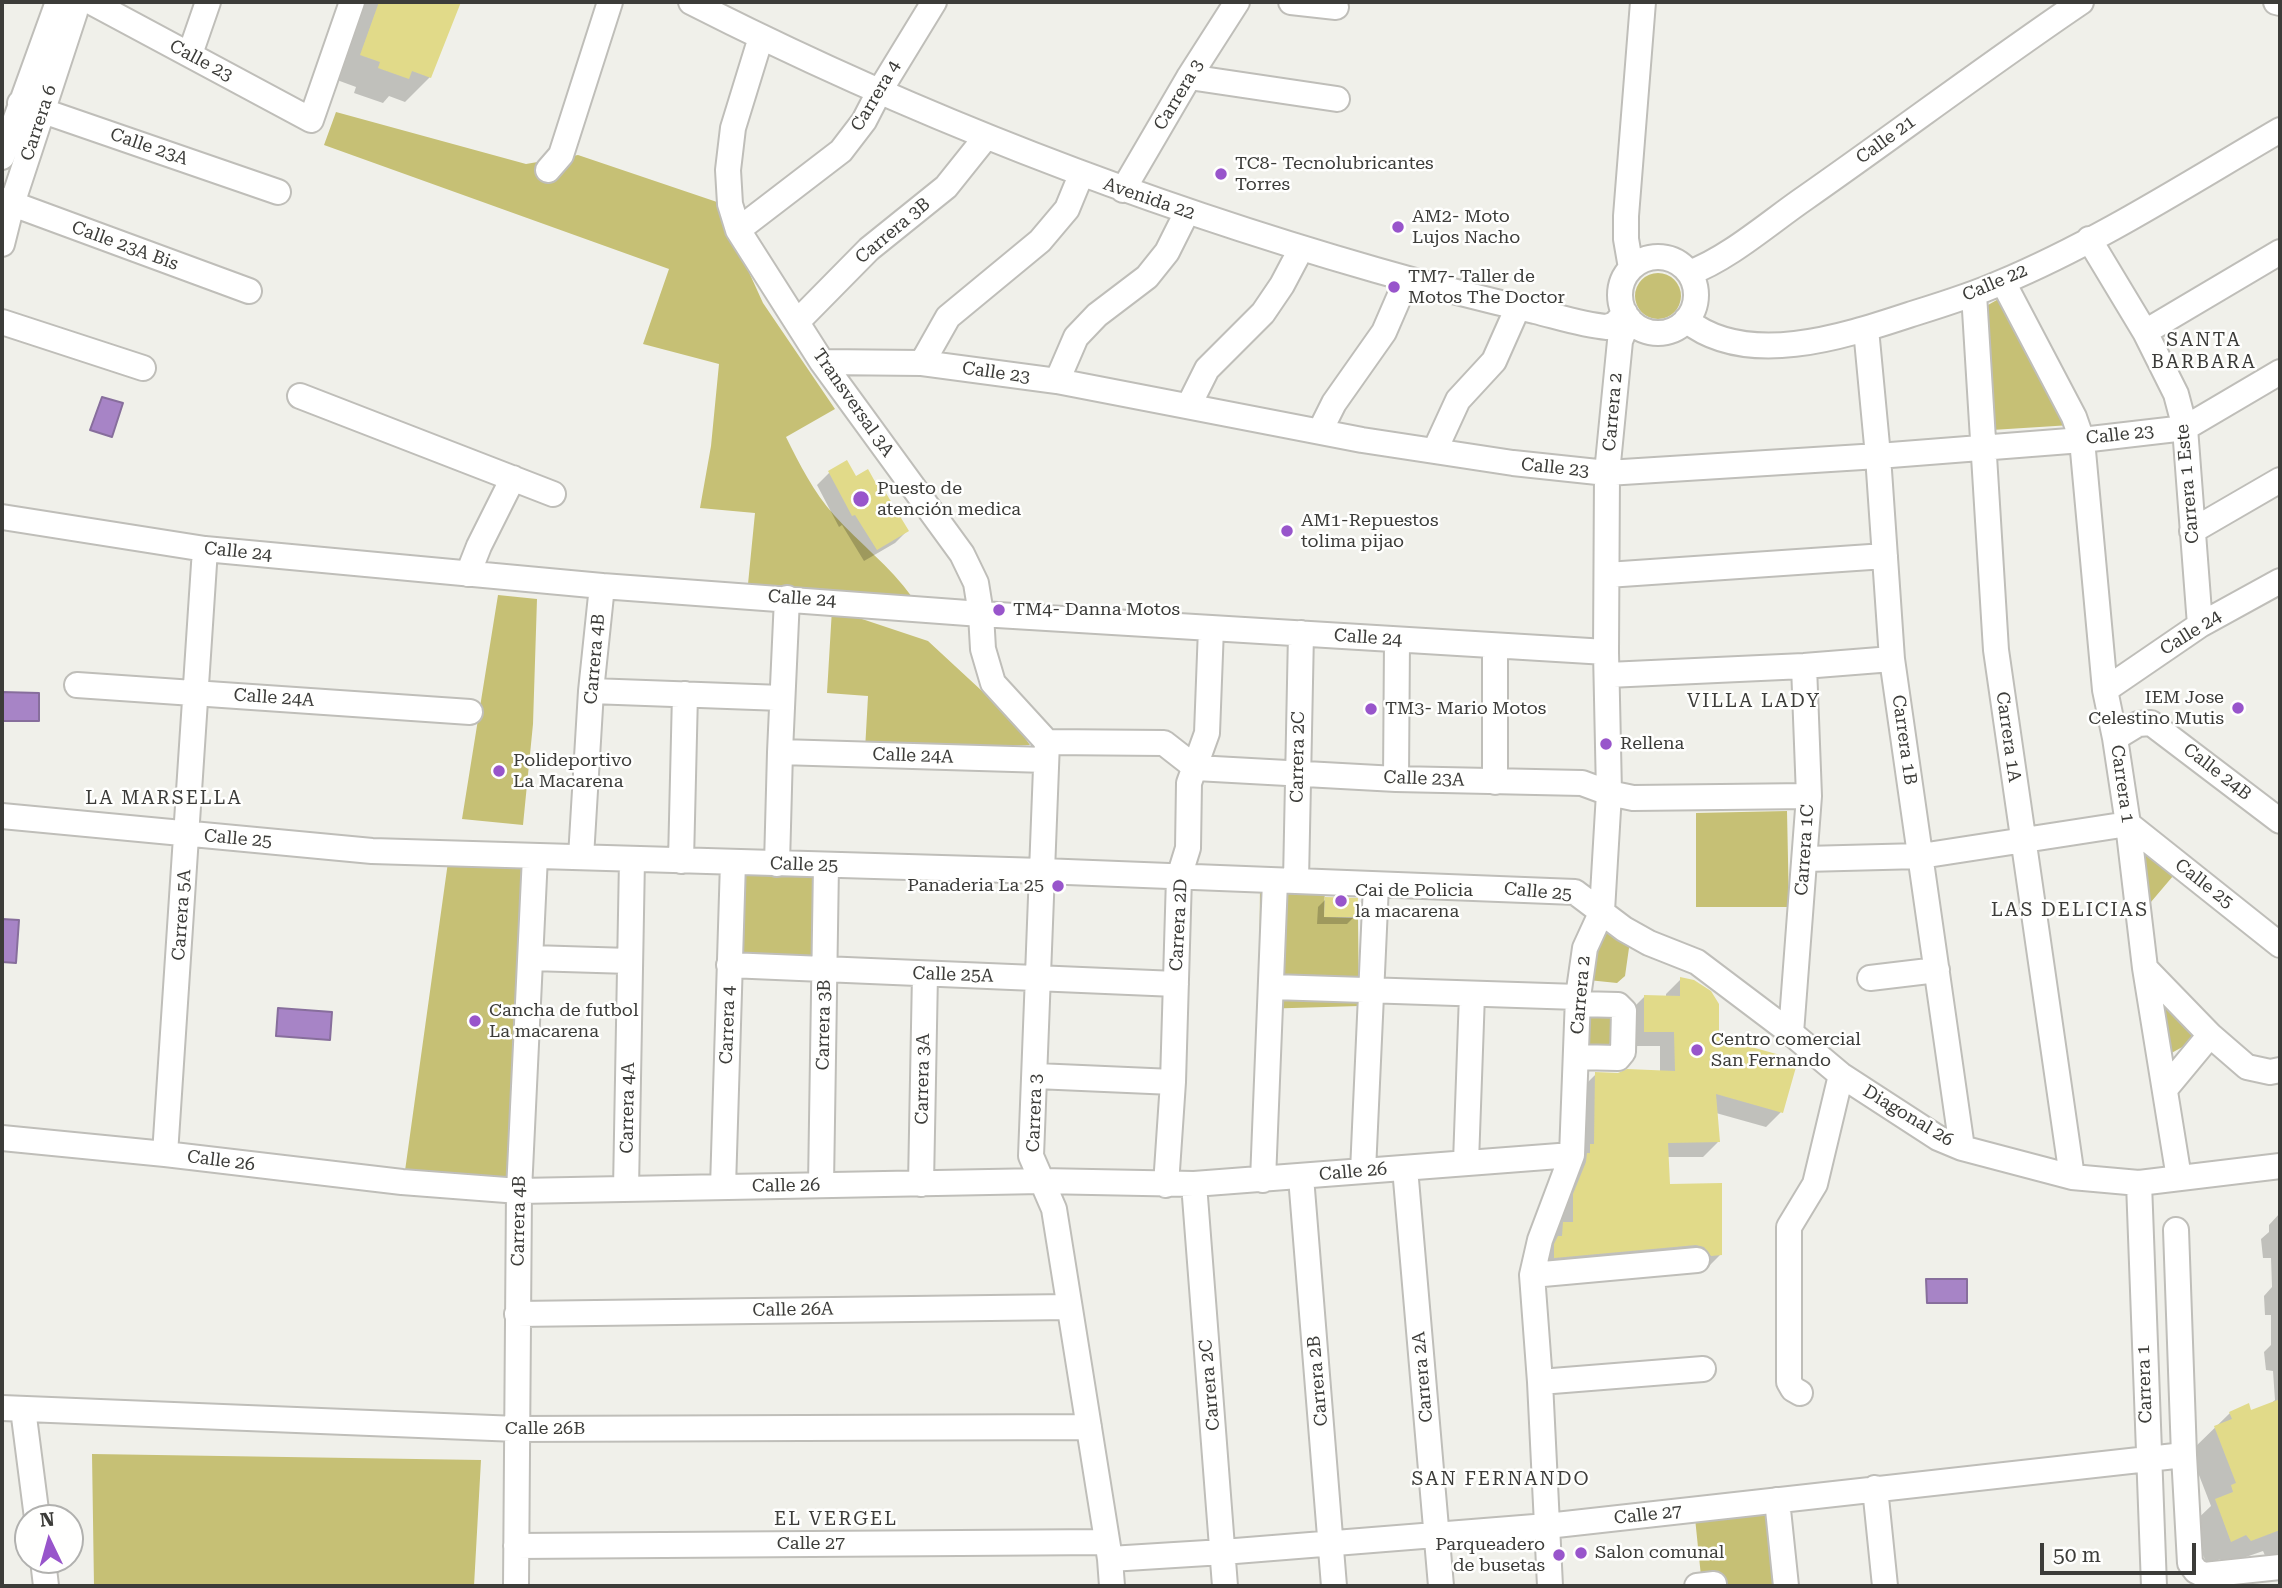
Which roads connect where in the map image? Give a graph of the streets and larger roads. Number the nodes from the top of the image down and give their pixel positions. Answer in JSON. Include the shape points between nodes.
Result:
{"nodes":[{"id":1,"x":58,"y":2,"type":"edge"},
{"id":2,"x":74,"y":2,"type":"edge"},
{"id":3,"x":92,"y":2,"type":"edge"},
{"id":4,"x":208,"y":2,"type":"edge"},
{"id":5,"x":352,"y":2,"type":"edge"},
{"id":6,"x":610,"y":2,"type":"edge"},
{"id":7,"x":691,"y":2,"type":"edge"},
{"id":8,"x":934,"y":2,"type":"edge"},
{"id":9,"x":1237,"y":2,"type":"edge"},
{"id":10,"x":1291,"y":2,"type":"edge"},
{"id":11,"x":1643,"y":2,"type":"edge"},
{"id":12,"x":2081,"y":2,"type":"edge"},
{"id":13,"x":1336,"y":8,"type":"dead end"},
{"id":14,"x":761,"y":37,"type":"junction"},
{"id":15,"x":190,"y":54,"type":"junction"},
{"id":16,"x":1189,"y":78,"type":"junction"},
{"id":17,"x":879,"y":92,"type":"junction"},
{"id":18,"x":1337,"y":99,"type":"dead end"},
{"id":19,"x":31,"y":106,"type":"junction"},
{"id":20,"x":2280,"y":130,"type":"edge"},
{"id":21,"x":986,"y":138,"type":"junction"},
{"id":22,"x":2,"y":157,"type":"edge"},
{"id":23,"x":548,"y":170,"type":"dead end"},
{"id":24,"x":1081,"y":174,"type":"junction"},
{"id":25,"x":1123,"y":190,"type":"junction"},
{"id":26,"x":278,"y":192,"type":"dead end"},
{"id":27,"x":7,"y":202,"type":"edge"},
{"id":28,"x":1187,"y":212,"type":"junction"},
{"id":29,"x":738,"y":230,"type":"junction"},
{"id":30,"x":2089,"y":239,"type":"junction"},
{"id":31,"x":2,"y":244,"type":"edge"},
{"id":32,"x":1301,"y":249,"type":"junction"},
{"id":33,"x":2280,"y":252,"type":"edge"},
{"id":34,"x":1631,"y":268,"type":"junction"},
{"id":35,"x":1689,"y":273,"type":"junction"},
{"id":36,"x":1407,"y":279,"type":"junction"},
{"id":37,"x":2003,"y":282,"type":"junction"},
{"id":38,"x":249,"y":291,"type":"dead end"},
{"id":39,"x":1974,"y":294,"type":"junction"},
{"id":40,"x":1518,"y":307,"type":"junction"},
{"id":41,"x":1627,"y":316,"type":"junction"},
{"id":42,"x":1686,"y":320,"type":"junction"},
{"id":43,"x":2,"y":322,"type":"edge"},
{"id":44,"x":797,"y":322,"type":"junction"},
{"id":45,"x":1866,"y":330,"type":"junction"},
{"id":46,"x":2145,"y":332,"type":"junction"},
{"id":47,"x":822,"y":362,"type":"junction"},
{"id":48,"x":922,"y":363,"type":"junction"},
{"id":49,"x":143,"y":368,"type":"dead end"},
{"id":50,"x":2280,"y":372,"type":"edge"},
{"id":51,"x":1057,"y":381,"type":"junction"},
{"id":52,"x":300,"y":396,"type":"dead end"},
{"id":53,"x":1189,"y":405,"type":"junction"},
{"id":54,"x":2185,"y":428,"type":"junction"},
{"id":55,"x":1320,"y":430,"type":"junction"},
{"id":56,"x":2082,"y":440,"type":"junction"},
{"id":57,"x":1983,"y":447,"type":"junction"},
{"id":58,"x":1435,"y":450,"type":"junction"},
{"id":59,"x":1878,"y":456,"type":"junction"},
{"id":60,"x":1607,"y":473,"type":"junction"},
{"id":61,"x":513,"y":478,"type":"junction"},
{"id":62,"x":2280,"y":480,"type":"edge"},
{"id":63,"x":553,"y":494,"type":"dead end"},
{"id":64,"x":2,"y":517,"type":"edge"},
{"id":65,"x":2192,"y":531,"type":"junction"},
{"id":66,"x":205,"y":549,"type":"junction"},
{"id":67,"x":1885,"y":556,"type":"junction"},
{"id":68,"x":468,"y":574,"type":"junction"},
{"id":69,"x":1607,"y":575,"type":"junction"},
{"id":70,"x":2280,"y":581,"type":"edge"},
{"id":71,"x":602,"y":586,"type":"junction"},
{"id":72,"x":787,"y":598,"type":"junction"},
{"id":73,"x":981,"y":614,"type":"junction"},
{"id":74,"x":2200,"y":625,"type":"junction"},
{"id":75,"x":1211,"y":628,"type":"junction"},
{"id":76,"x":1301,"y":633,"type":"junction"},
{"id":77,"x":1398,"y":639,"type":"junction"},
{"id":78,"x":1495,"y":646,"type":"junction"},
{"id":79,"x":1892,"y":659,"type":"junction"},
{"id":80,"x":1607,"y":664,"type":"junction"},
{"id":81,"x":1804,"y":666,"type":"junction"},
{"id":82,"x":77,"y":685,"type":"dead end"},
{"id":83,"x":2105,"y":690,"type":"junction"},
{"id":84,"x":592,"y":691,"type":"junction"},
{"id":85,"x":196,"y":693,"type":"junction"},
{"id":86,"x":685,"y":694,"type":"junction"},
{"id":87,"x":782,"y":698,"type":"junction"},
{"id":88,"x":470,"y":712,"type":"dead end"},
{"id":89,"x":2115,"y":738,"type":"junction"},
{"id":90,"x":1046,"y":751,"type":"junction"},
{"id":91,"x":780,"y":752,"type":"junction"},
{"id":92,"x":1196,"y":768,"type":"junction"},
{"id":93,"x":1298,"y":774,"type":"junction"},
{"id":94,"x":1396,"y":779,"type":"junction"},
{"id":95,"x":1495,"y":782,"type":"junction"},
{"id":96,"x":1609,"y":793,"type":"junction"},
{"id":97,"x":1809,"y":796,"type":"junction"},
{"id":98,"x":2,"y":816,"type":"edge"},
{"id":99,"x":2280,"y":821,"type":"edge"},
{"id":100,"x":2128,"y":824,"type":"junction"},
{"id":101,"x":187,"y":835,"type":"junction"},
{"id":102,"x":2023,"y":841,"type":"junction"},
{"id":103,"x":535,"y":856,"type":"junction"},
{"id":104,"x":1921,"y":856,"type":"junction"},
{"id":105,"x":581,"y":858,"type":"junction"},
{"id":106,"x":632,"y":859,"type":"junction"},
{"id":107,"x":1805,"y":859,"type":"junction"},
{"id":108,"x":681,"y":861,"type":"junction"},
{"id":109,"x":733,"y":862,"type":"junction"},
{"id":110,"x":777,"y":864,"type":"junction"},
{"id":111,"x":826,"y":865,"type":"junction"},
{"id":112,"x":1042,"y":871,"type":"junction"},
{"id":113,"x":1180,"y":877,"type":"junction"},
{"id":114,"x":1285,"y":881,"type":"junction"},
{"id":115,"x":1376,"y":885,"type":"junction"},
{"id":116,"x":1602,"y":911,"type":"junction"},
{"id":117,"x":2280,"y":944,"type":"edge"},
{"id":118,"x":531,"y":958,"type":"junction"},
{"id":119,"x":630,"y":961,"type":"junction"},
{"id":120,"x":729,"y":965,"type":"junction"},
{"id":121,"x":2145,"y":968,"type":"junction"},
{"id":122,"x":825,"y":969,"type":"junction"},
{"id":123,"x":1937,"y":970,"type":"junction"},
{"id":124,"x":925,"y":974,"type":"junction"},
{"id":125,"x":1870,"y":978,"type":"dead end"},
{"id":126,"x":1039,"y":979,"type":"junction"},
{"id":127,"x":1176,"y":984,"type":"junction"},
{"id":128,"x":1273,"y":987,"type":"junction"},
{"id":129,"x":1371,"y":990,"type":"junction"},
{"id":130,"x":1472,"y":994,"type":"junction"},
{"id":131,"x":1578,"y":1000,"type":"junction"},
{"id":132,"x":1791,"y":1033,"type":"junction"},
{"id":133,"x":2210,"y":1035,"type":"junction"},
{"id":134,"x":1576,"y":1057,"type":"junction"},
{"id":135,"x":2280,"y":1070,"type":"edge"},
{"id":136,"x":1841,"y":1075,"type":"junction"},
{"id":137,"x":1036,"y":1076,"type":"junction"},
{"id":138,"x":1173,"y":1082,"type":"junction"},
{"id":139,"x":2166,"y":1088,"type":"junction"},
{"id":140,"x":2,"y":1138,"type":"edge"},
{"id":141,"x":1962,"y":1148,"type":"junction"},
{"id":142,"x":165,"y":1154,"type":"junction"},
{"id":143,"x":1572,"y":1155,"type":"junction"},
{"id":144,"x":1466,"y":1162,"type":"junction"},
{"id":145,"x":2280,"y":1166,"type":"edge"},
{"id":146,"x":1405,"y":1167,"type":"junction"},
{"id":147,"x":1363,"y":1171,"type":"junction"},
{"id":148,"x":1301,"y":1177,"type":"junction"},
{"id":149,"x":2072,"y":1177,"type":"junction"},
{"id":150,"x":2179,"y":1178,"type":"junction"},
{"id":151,"x":1263,"y":1180,"type":"junction"},
{"id":152,"x":1041,"y":1181,"type":"junction"},
{"id":153,"x":2139,"y":1183,"type":"junction"},
{"id":154,"x":921,"y":1184,"type":"junction"},
{"id":155,"x":1194,"y":1184,"type":"junction"},
{"id":156,"x":821,"y":1185,"type":"junction"},
{"id":157,"x":1166,"y":1185,"type":"junction"},
{"id":158,"x":723,"y":1187,"type":"junction"},
{"id":159,"x":626,"y":1189,"type":"junction"},
{"id":160,"x":519,"y":1191,"type":"junction"},
{"id":161,"x":2176,"y":1230,"type":"dead end"},
{"id":162,"x":1698,"y":1260,"type":"dead end"},
{"id":163,"x":1532,"y":1275,"type":"junction"},
{"id":164,"x":1069,"y":1307,"type":"junction"},
{"id":165,"x":517,"y":1314,"type":"junction"},
{"id":166,"x":1703,"y":1369,"type":"dead end"},
{"id":167,"x":1540,"y":1382,"type":"junction"},
{"id":168,"x":1800,"y":1393,"type":"dead end"},
{"id":169,"x":12,"y":1408,"type":"edge"},
{"id":170,"x":1089,"y":1427,"type":"junction"},
{"id":171,"x":517,"y":1429,"type":"junction"},
{"id":172,"x":2184,"y":1455,"type":"junction"},
{"id":173,"x":2148,"y":1459,"type":"junction"},
{"id":174,"x":1875,"y":1488,"type":"junction"},
{"id":175,"x":1777,"y":1500,"type":"junction"},
{"id":176,"x":34,"y":1504,"type":"edge"},
{"id":177,"x":1547,"y":1526,"type":"junction"},
{"id":178,"x":1437,"y":1534,"type":"junction"},
{"id":179,"x":2188,"y":1534,"type":"junction"},
{"id":180,"x":2152,"y":1536,"type":"junction"},
{"id":181,"x":1331,"y":1544,"type":"junction"},
{"id":182,"x":516,"y":1546,"type":"junction"},
{"id":183,"x":1108,"y":1550,"type":"junction"},
{"id":184,"x":1223,"y":1552,"type":"junction"},
{"id":185,"x":2280,"y":1567,"type":"edge"},
{"id":186,"x":516,"y":1586,"type":"edge"},
{"id":187,"x":1112,"y":1586,"type":"edge"},
{"id":188,"x":1226,"y":1586,"type":"edge"},
{"id":189,"x":1334,"y":1586,"type":"edge"},
{"id":190,"x":1441,"y":1586,"type":"edge"},
{"id":191,"x":1550,"y":1586,"type":"edge"},
{"id":192,"x":1786,"y":1586,"type":"edge"},
{"id":193,"x":1885,"y":1586,"type":"edge"},
{"id":194,"x":2154,"y":1586,"type":"edge"}],
"edges":[{"from":1,"to":19,"type":"street","name":"Carrera 6"},
{"from":2,"to":19,"type":"street","name":"Carrera 6","via":[[75,12]]},
{"from":3,"to":15,"type":"street","name":"Calle 23"},
{"from":4,"to":15,"type":"street"},
{"from":5,"to":15,"type":"street","name":"Calle 23","via":[[311,120]]},
{"from":6,"to":23,"type":"street","via":[[561,155]]},
{"from":7,"to":14,"type":"street","name":"Avenida 22"},
{"from":8,"to":17,"type":"street","name":"Carrera 4"},
{"from":9,"to":16,"type":"street","name":"Carrera 3"},
{"from":10,"to":13,"type":"street"},
{"from":11,"to":34,"type":"street","via":[[1626,216]]},
{"from":12,"to":35,"type":"street","name":"Calle 21","via":[[1714,262]]},
{"from":14,"to":17,"type":"street","name":"Avenida 22"},
{"from":14,"to":29,"type":"street","name":"Transversal 3A","via":[[733,128],[728,170],[730,204]]},
{"from":16,"to":18,"type":"street"},
{"from":16,"to":25,"type":"street","name":"Carrera 3"},
{"from":17,"to":21,"type":"street","name":"Avenida 22"},
{"from":17,"to":29,"type":"street","name":"Carrera 4","via":[[841,151]]},
{"from":19,"to":22,"type":"street","name":"Carrera 6"},
{"from":19,"to":26,"type":"street","name":"Calle 23A"},
{"from":19,"to":27,"type":"street","name":"Carrera 6"},
{"from":20,"to":30,"type":"street","name":"Calle 22"},
{"from":21,"to":24,"type":"street","name":"Avenida 22"},
{"from":21,"to":44,"type":"street","name":"Carrera 3B","via":[[946,187],[869,249]]},
{"from":24,"to":25,"type":"street","name":"Avenida 22"},
{"from":24,"to":48,"type":"street","via":[[1068,209],[1040,241],[948,317]]},
{"from":25,"to":28,"type":"street","name":"Avenida 22"},
{"from":27,"to":31,"type":"street","name":"Carrera 6"},
{"from":27,"to":38,"type":"street","name":"Calle 23A Bis"},
{"from":28,"to":32,"type":"street","name":"Avenida 22"},
{"from":28,"to":51,"type":"street","via":[[1167,252],[1147,277],[1076,337]]},
{"from":29,"to":44,"type":"street","name":"Transversal 3A"},
{"from":30,"to":37,"type":"street","name":"Calle 22"},
{"from":30,"to":46,"type":"street","name":"Carrera 1 Este"},
{"from":32,"to":36,"type":"street","name":"Avenida 22"},
{"from":32,"to":53,"type":"street","via":[[1263,313],[1207,369]]},
{"from":33,"to":46,"type":"street"},
{"from":34,"to":35,"type":"street","via":[[1660,257],[1679,263]]},
{"from":34,"to":41,"type":"street","via":[[1620,293]]},
{"from":35,"to":42,"type":"street","via":[[1696,297]]},
{"from":36,"to":40,"type":"street","name":"Avenida 22"},
{"from":36,"to":55,"type":"street","via":[[1384,332]]},
{"from":37,"to":39,"type":"street","name":"Calle 22"},
{"from":37,"to":56,"type":"street","name":"Carrera 1","via":[[2074,416]]},
{"from":39,"to":45,"type":"street","name":"Calle 22"},
{"from":39,"to":57,"type":"street","name":"Carrera 1A"},
{"from":40,"to":41,"type":"street","name":"Avenida 22","via":[[1607,327]]},
{"from":40,"to":58,"type":"street","via":[[1494,361],[1458,401]]},
{"from":41,"to":42,"type":"street","via":[[1644,330],[1657,332]]},
{"from":41,"to":60,"type":"street","name":"Carrera 2","via":[[1619,341]]},
{"from":42,"to":45,"type":"street","name":"Calle 22","via":[[1699,331],[1753,344],[1800,344]]},
{"from":43,"to":49,"type":"street"},
{"from":44,"to":47,"type":"street","name":"Transversal 3A"},
{"from":45,"to":59,"type":"street","name":"Carrera 1B"},
{"from":46,"to":54,"type":"street","name":"Carrera 1 Este","via":[[2176,394]]},
{"from":47,"to":48,"type":"street","name":"Calle 23"},
{"from":47,"to":73,"type":"street","name":"Transversal 3A","via":[[962,554],[976,583]]},
{"from":48,"to":51,"type":"street","name":"Calle 23"},
{"from":50,"to":54,"type":"street","name":"Calle 23"},
{"from":51,"to":53,"type":"street","name":"Calle 23"},
{"from":52,"to":61,"type":"street"},
{"from":53,"to":55,"type":"street","name":"Calle 23"},
{"from":54,"to":56,"type":"street","name":"Calle 23"},
{"from":54,"to":65,"type":"street","name":"Carrera 1 Este"},
{"from":55,"to":58,"type":"street","name":"Calle 23"},
{"from":56,"to":57,"type":"street","name":"Calle 23"},
{"from":56,"to":83,"type":"street","name":"Carrera 1"},
{"from":57,"to":59,"type":"street","name":"Calle 23"},
{"from":57,"to":102,"type":"street","name":"Carrera 1A","via":[[1996,650]]},
{"from":58,"to":60,"type":"street","name":"Calle 23"},
{"from":59,"to":60,"type":"street","name":"Calle 23"},
{"from":59,"to":67,"type":"street","name":"Carrera 1B"},
{"from":60,"to":69,"type":"street","name":"Carrera 2"},
{"from":61,"to":63,"type":"street"},
{"from":61,"to":68,"type":"street"},
{"from":62,"to":65,"type":"street"},
{"from":64,"to":66,"type":"street","name":"Calle 24"},
{"from":65,"to":74,"type":"street","name":"Carrera 1 Este"},
{"from":66,"to":68,"type":"street","name":"Calle 24"},
{"from":66,"to":85,"type":"street","name":"Carrera 5A"},
{"from":67,"to":69,"type":"street"},
{"from":67,"to":79,"type":"street","name":"Carrera 1B"},
{"from":68,"to":71,"type":"street","name":"Calle 24"},
{"from":69,"to":80,"type":"street","name":"Carrera 2"},
{"from":70,"to":74,"type":"street","name":"Calle 24"},
{"from":71,"to":72,"type":"street","name":"Calle 24"},
{"from":71,"to":84,"type":"street","name":"Carrera 4B"},
{"from":72,"to":73,"type":"street","name":"Calle 24"},
{"from":72,"to":87,"type":"street"},
{"from":73,"to":75,"type":"street","name":"Calle 24"},
{"from":73,"to":90,"type":"street","via":[[983,649],[993,683]]},
{"from":74,"to":83,"type":"street","name":"Calle 24"},
{"from":75,"to":76,"type":"street","name":"Calle 24"},
{"from":75,"to":92,"type":"street","name":"Carrera 2D","via":[[1207,733]]},
{"from":76,"to":77,"type":"street","name":"Calle 24"},
{"from":76,"to":93,"type":"street","name":"Carrera 2C"},
{"from":77,"to":78,"type":"street","name":"Calle 24"},
{"from":77,"to":94,"type":"street"},
{"from":78,"to":80,"type":"street","name":"Calle 24"},
{"from":78,"to":95,"type":"street"},
{"from":79,"to":81,"type":"street","name":"Calle 24"},
{"from":79,"to":104,"type":"street","name":"Carrera 1B"},
{"from":80,"to":81,"type":"street","name":"Calle 24"},
{"from":80,"to":96,"type":"street","name":"Carrera 2"},
{"from":81,"to":97,"type":"street","name":"Carrera 1C"},
{"from":82,"to":85,"type":"street","name":"Calle 24A"},
{"from":83,"to":89,"type":"street","name":"Carrera 1"},
{"from":84,"to":86,"type":"street"},
{"from":84,"to":105,"type":"street","name":"Carrera 4B"},
{"from":85,"to":88,"type":"street","name":"Calle 24A"},
{"from":85,"to":101,"type":"street","name":"Carrera 5A"},
{"from":86,"to":87,"type":"street"},
{"from":86,"to":108,"type":"street"},
{"from":87,"to":91,"type":"street"},
{"from":89,"to":99,"type":"street","name":"Calle 24B","via":[[2137,724],[2151,723]]},
{"from":89,"to":100,"type":"street","name":"Carrera 1"},
{"from":90,"to":91,"type":"street","name":"Calle 24A"},
{"from":90,"to":92,"type":"street","via":[[1164,743]]},
{"from":90,"to":112,"type":"street","name":"Carrera 3"},
{"from":91,"to":110,"type":"street"},
{"from":92,"to":93,"type":"street","name":"Calle 23A"},
{"from":92,"to":113,"type":"street","name":"Carrera 2D","via":[[1189,783],[1188,848]]},
{"from":93,"to":94,"type":"street","name":"Calle 23A"},
{"from":93,"to":114,"type":"street","name":"Carrera 2C"},
{"from":94,"to":95,"type":"street","name":"Calle 23A"},
{"from":95,"to":96,"type":"street","name":"Calle 23A","via":[[1582,783]]},
{"from":96,"to":97,"type":"street","name":"Calle 23A","via":[[1633,797]]},
{"from":96,"to":116,"type":"street","name":"Carrera 2"},
{"from":97,"to":107,"type":"street","name":"Carrera 1C"},
{"from":98,"to":101,"type":"street","name":"Calle 25"},
{"from":100,"to":102,"type":"street"},
{"from":100,"to":117,"type":"street","name":"Calle 25"},
{"from":100,"to":121,"type":"street","name":"Carrera 1"},
{"from":101,"to":103,"type":"street","name":"Calle 25","via":[[372,851]]},
{"from":101,"to":142,"type":"street","name":"Carrera 5A"},
{"from":102,"to":104,"type":"street"},
{"from":102,"to":149,"type":"street","name":"Carrera 1A"},
{"from":103,"to":105,"type":"street","name":"Calle 25"},
{"from":103,"to":118,"type":"street","name":"Carrera 4B"},
{"from":104,"to":107,"type":"street"},
{"from":104,"to":123,"type":"street","name":"Carrera 1B"},
{"from":105,"to":106,"type":"street","name":"Calle 25"},
{"from":106,"to":108,"type":"street","name":"Calle 25"},
{"from":106,"to":119,"type":"street","name":"Carrera 4A"},
{"from":107,"to":132,"type":"street","name":"Carrera 1C"},
{"from":108,"to":109,"type":"street","name":"Calle 25"},
{"from":109,"to":110,"type":"street","name":"Calle 25"},
{"from":109,"to":120,"type":"street","name":"Carrera 4"},
{"from":110,"to":111,"type":"street","name":"Calle 25"},
{"from":111,"to":112,"type":"street","name":"Calle 25"},
{"from":111,"to":122,"type":"street","name":"Carrera 3B"},
{"from":112,"to":113,"type":"street","name":"Calle 25"},
{"from":112,"to":126,"type":"street","name":"Carrera 3"},
{"from":113,"to":114,"type":"street","name":"Calle 25"},
{"from":113,"to":127,"type":"street","name":"Carrera 2D"},
{"from":114,"to":115,"type":"street","name":"Calle 25"},
{"from":114,"to":128,"type":"street","name":"Carrera 2C"},
{"from":115,"to":116,"type":"street","name":"Calle 25","via":[[1574,892]]},
{"from":115,"to":129,"type":"street"},
{"from":116,"to":131,"type":"street","name":"Carrera 2","via":[[1585,948]]},
{"from":116,"to":132,"type":"street","name":"Diagonal 26","via":[[1649,943],[1698,962]]},
{"from":118,"to":119,"type":"street"},
{"from":118,"to":160,"type":"street","name":"Carrera 4B"},
{"from":119,"to":159,"type":"street","name":"Carrera 4A"},
{"from":120,"to":122,"type":"street","name":"Calle 25A"},
{"from":120,"to":158,"type":"street","name":"Carrera 4"},
{"from":121,"to":133,"type":"street"},
{"from":121,"to":139,"type":"street","name":"Carrera 1"},
{"from":122,"to":124,"type":"street","name":"Calle 25A"},
{"from":122,"to":156,"type":"street","name":"Carrera 3B"},
{"from":123,"to":125,"type":"street"},
{"from":123,"to":141,"type":"street","name":"Carrera 1B"},
{"from":124,"to":126,"type":"street","name":"Calle 25A"},
{"from":124,"to":154,"type":"street","name":"Carrera 3A"},
{"from":126,"to":127,"type":"street","name":"Calle 25A"},
{"from":126,"to":137,"type":"street","name":"Carrera 3"},
{"from":127,"to":138,"type":"street","name":"Carrera 2D"},
{"from":128,"to":129,"type":"street"},
{"from":128,"to":151,"type":"street","name":"Carrera 2C"},
{"from":129,"to":130,"type":"street"},
{"from":129,"to":147,"type":"street"},
{"from":130,"to":131,"type":"street"},
{"from":130,"to":144,"type":"street"},
{"from":131,"to":134,"type":"street","name":"Carrera 2"},
{"from":131,"to":134,"type":"street","via":[[1622,1007],[1623,1052],[1618,1058]]},
{"from":132,"to":136,"type":"street","name":"Diagonal 26"},
{"from":133,"to":135,"type":"street","via":[[2247,1067]]},
{"from":133,"to":139,"type":"street"},
{"from":134,"to":143,"type":"street","name":"Carrera 2"},
{"from":136,"to":141,"type":"street","name":"Diagonal 26","via":[[1938,1138]]},
{"from":136,"to":168,"type":"street","via":[[1815,1184],[1789,1227],[1789,1382]]},
{"from":137,"to":138,"type":"street"},
{"from":137,"to":152,"type":"street","name":"Carrera 3","via":[[1031,1156]]},
{"from":138,"to":157,"type":"street","name":"Carrera 2D"},
{"from":139,"to":150,"type":"street","name":"Carrera 1"},
{"from":140,"to":142,"type":"street","name":"Calle 26"},
{"from":141,"to":149,"type":"street","name":"Diagonal 26"},
{"from":142,"to":160,"type":"street","name":"Calle 26"},
{"from":143,"to":144,"type":"street","name":"Calle 26"},
{"from":143,"to":163,"type":"street","name":"Carrera 2"},
{"from":144,"to":146,"type":"street","name":"Calle 26"},
{"from":145,"to":150,"type":"street"},
{"from":146,"to":147,"type":"street","name":"Calle 26"},
{"from":146,"to":178,"type":"street","name":"Carrera 2A"},
{"from":147,"to":148,"type":"street","name":"Calle 26"},
{"from":148,"to":151,"type":"street","name":"Calle 26"},
{"from":148,"to":181,"type":"street","name":"Carrera 2B"},
{"from":149,"to":153,"type":"street","name":"Diagonal 26"},
{"from":150,"to":153,"type":"street"},
{"from":151,"to":155,"type":"street","name":"Calle 26"},
{"from":152,"to":154,"type":"street","name":"Calle 26"},
{"from":152,"to":157,"type":"street","name":"Calle 26"},
{"from":152,"to":164,"type":"street","name":"Carrera 3","via":[[1054,1209]]},
{"from":153,"to":173,"type":"street","name":"Carrera 1"},
{"from":154,"to":156,"type":"street","name":"Calle 26"},
{"from":155,"to":157,"type":"street","name":"Calle 26"},
{"from":155,"to":184,"type":"street","name":"Carrera 2C"},
{"from":156,"to":158,"type":"street","name":"Calle 26"},
{"from":158,"to":159,"type":"street","name":"Calle 26"},
{"from":159,"to":160,"type":"street","name":"Calle 26"},
{"from":160,"to":165,"type":"street","name":"Carrera 4B"},
{"from":161,"to":172,"type":"street"},
{"from":162,"to":163,"type":"street"},
{"from":163,"to":167,"type":"street","name":"Carrera 2"},
{"from":164,"to":165,"type":"street","name":"Calle 26A"},
{"from":164,"to":170,"type":"street","name":"Carrera 3"},
{"from":165,"to":171,"type":"street","name":"Carrera 4B"},
{"from":166,"to":167,"type":"street"},
{"from":167,"to":177,"type":"street","name":"Carrera 2"},
{"from":169,"to":171,"type":"street","name":"Calle 26B"},
{"from":169,"to":176,"type":"street"},
{"from":170,"to":171,"type":"street","name":"Calle 26B"},
{"from":170,"to":183,"type":"street","name":"Carrera 3"},
{"from":171,"to":182,"type":"street","name":"Carrera 4B"},
{"from":172,"to":173,"type":"street","name":"Calle 27"},
{"from":172,"to":179,"type":"street"},
{"from":173,"to":174,"type":"street","name":"Calle 27"},
{"from":173,"to":180,"type":"street","name":"Carrera 1"},
{"from":174,"to":175,"type":"street","name":"Calle 27"},
{"from":174,"to":193,"type":"street"},
{"from":175,"to":177,"type":"street","name":"Calle 27"},
{"from":175,"to":192,"type":"street"},
{"from":177,"to":178,"type":"street","name":"Calle 27"},
{"from":177,"to":191,"type":"street","name":"Carrera 2"},
{"from":178,"to":181,"type":"street","name":"Calle 27"},
{"from":178,"to":190,"type":"street","name":"Carrera 2A"},
{"from":179,"to":180,"type":"street"},
{"from":179,"to":185,"type":"street","via":[[2190,1563],[2204,1575]]},
{"from":180,"to":194,"type":"street","name":"Carrera 1"},
{"from":181,"to":184,"type":"street","name":"Calle 27"},
{"from":181,"to":189,"type":"street","name":"Carrera 2B"},
{"from":182,"to":183,"type":"street","name":"Calle 27"},
{"from":182,"to":186,"type":"street","name":"Carrera 4B"},
{"from":183,"to":184,"type":"street","name":"Calle 27"},
{"from":183,"to":187,"type":"street"},
{"from":184,"to":188,"type":"street","name":"Carrera 2C"}]}
